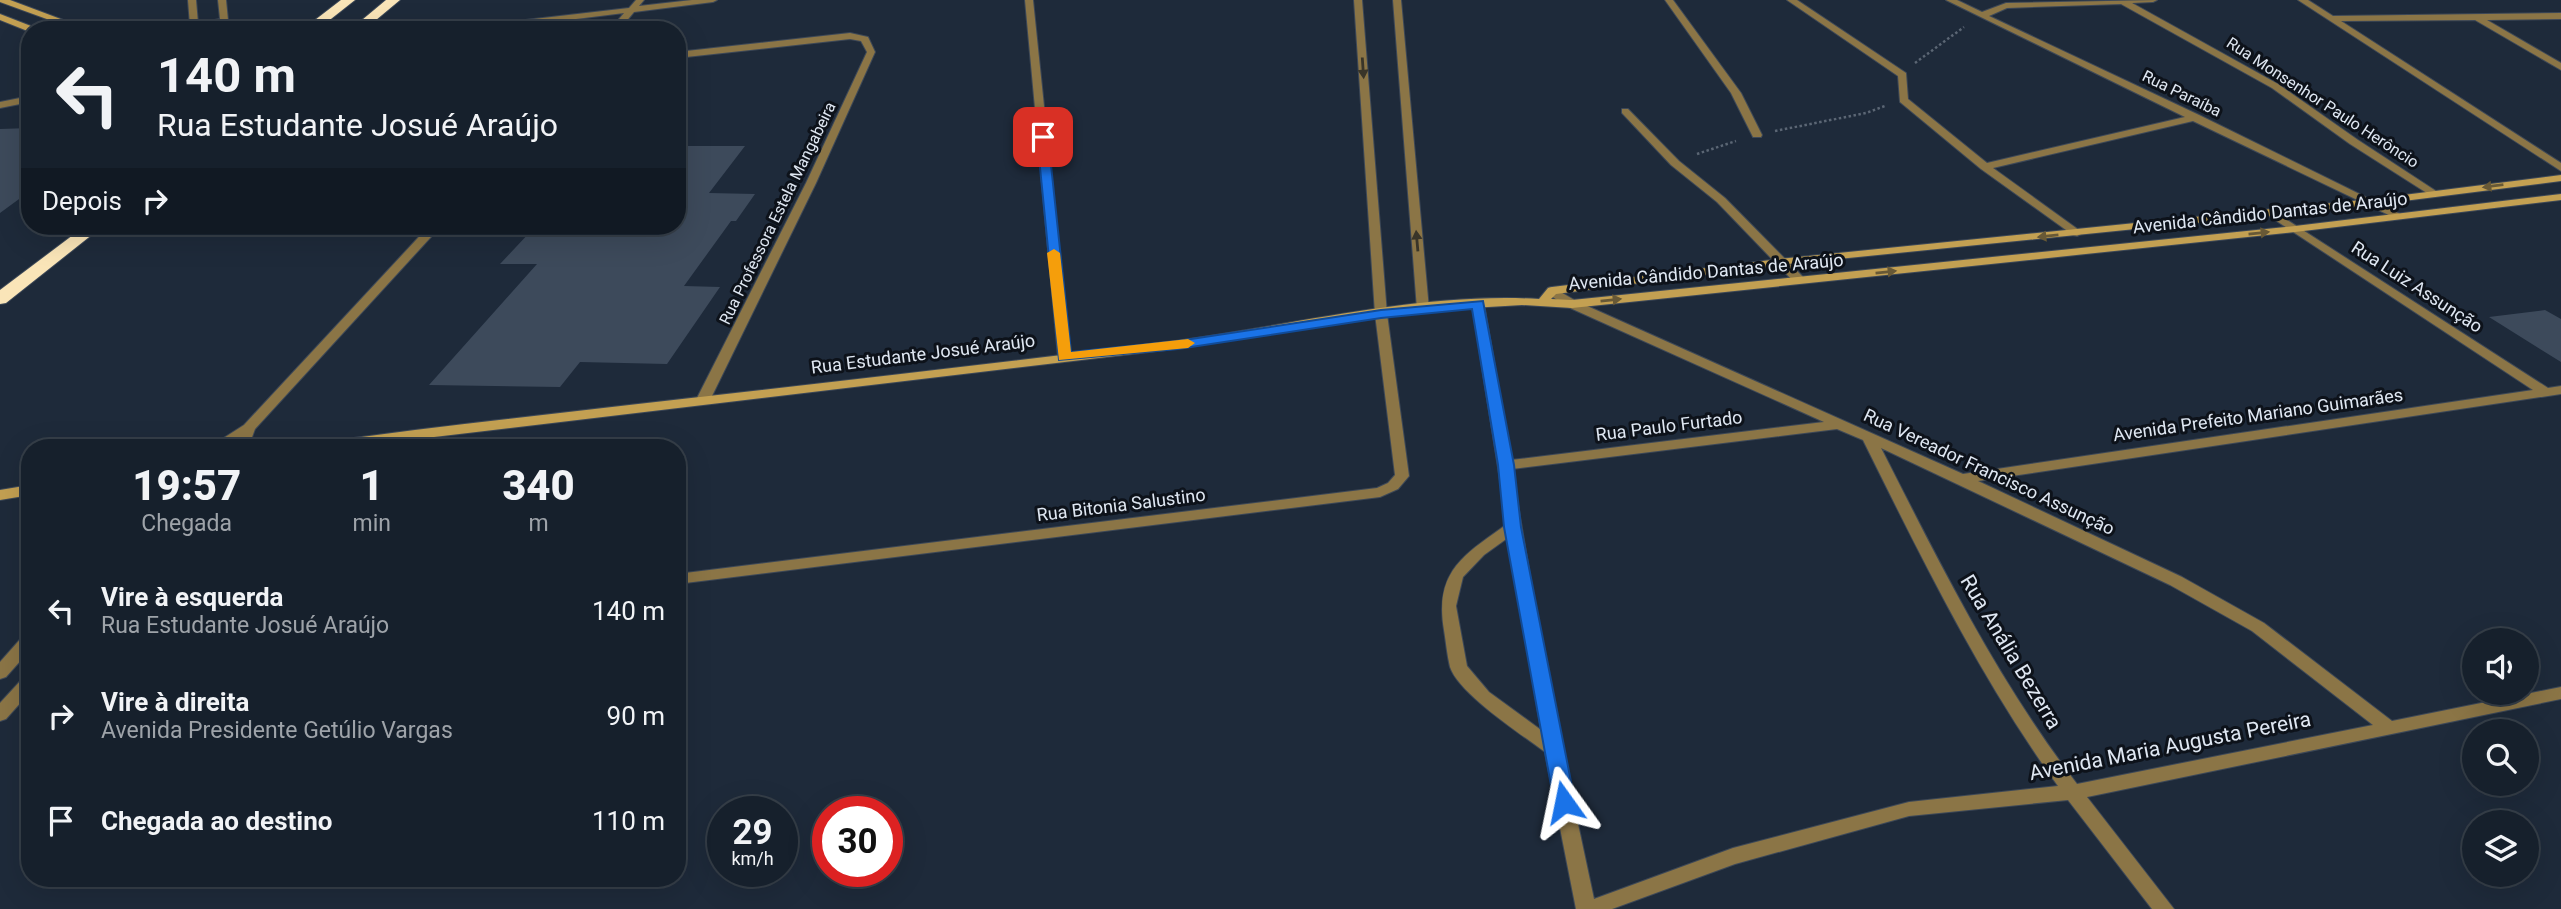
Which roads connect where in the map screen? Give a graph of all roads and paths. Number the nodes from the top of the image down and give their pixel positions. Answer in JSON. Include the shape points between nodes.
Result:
{"nodes":[{"id":1,"x":192,"y":0,"type":"edge"},
{"id":2,"x":222,"y":0,"type":"edge"},
{"id":3,"x":349,"y":0,"type":"edge"},
{"id":4,"x":394,"y":0,"type":"edge"},
{"id":5,"x":640,"y":0,"type":"edge"},
{"id":6,"x":713,"y":0,"type":"edge"},
{"id":7,"x":1029,"y":0,"type":"edge"},
{"id":8,"x":1358,"y":0,"type":"edge"},
{"id":9,"x":1397,"y":0,"type":"edge"},
{"id":10,"x":1669,"y":0,"type":"edge"},
{"id":11,"x":1791,"y":0,"type":"edge"},
{"id":12,"x":1950,"y":0,"type":"edge"},
{"id":13,"x":2153,"y":0,"type":"edge"},
{"id":14,"x":2302,"y":0,"type":"edge"},
{"id":15,"x":2121,"y":1,"type":"edge"},
{"id":16,"x":3,"y":2,"type":"edge"},
{"id":17,"x":2004,"y":3,"type":"edge"},
{"id":18,"x":630,"y":12,"type":"junction"},
{"id":19,"x":1983,"y":15,"type":"junction"},
{"id":20,"x":2561,"y":16,"type":"edge"},
{"id":21,"x":0,"y":17,"type":"edge"},
{"id":22,"x":2478,"y":17,"type":"junction"},
{"id":23,"x":2331,"y":19,"type":"junction"},
{"id":24,"x":59,"y":21,"type":"edge"},
{"id":25,"x":193,"y":21,"type":"edge"},
{"id":26,"x":224,"y":21,"type":"edge"},
{"id":27,"x":320,"y":21,"type":"edge"},
{"id":28,"x":367,"y":21,"type":"edge"},
{"id":29,"x":548,"y":21,"type":"edge"},
{"id":30,"x":622,"y":21,"type":"edge"},
{"id":31,"x":21,"y":25,"type":"edge"},
{"id":32,"x":686,"y":54,"type":"edge"},
{"id":33,"x":2561,"y":67,"type":"edge"},
{"id":34,"x":1903,"y":75,"type":"junction"},
{"id":35,"x":1903,"y":100,"type":"junction"},
{"id":36,"x":21,"y":101,"type":"edge"},
{"id":37,"x":0,"y":105,"type":"edge"},
{"id":38,"x":1625,"y":111,"type":"dead end"},
{"id":39,"x":2196,"y":117,"type":"junction"},
{"id":40,"x":1757,"y":135,"type":"junction"},
{"id":41,"x":1675,"y":163,"type":"junction"},
{"id":42,"x":1986,"y":167,"type":"junction"},
{"id":43,"x":2561,"y":167,"type":"edge"},
{"id":44,"x":2561,"y":178,"type":"edge"},
{"id":45,"x":2434,"y":192,"type":"junction"},
{"id":46,"x":2561,"y":197,"type":"edge"},
{"id":47,"x":2372,"y":202,"type":"junction"},
{"id":48,"x":2270,"y":212,"type":"junction"},
{"id":49,"x":2399,"y":216,"type":"junction"},
{"id":50,"x":2135,"y":227,"type":"junction"},
{"id":51,"x":2295,"y":229,"type":"junction"},
{"id":52,"x":2077,"y":233,"type":"junction"},
{"id":53,"x":84,"y":235,"type":"edge"},
{"id":54,"x":428,"y":235,"type":"edge"},
{"id":55,"x":2157,"y":243,"type":"junction"},
{"id":56,"x":1928,"y":247,"type":"junction"},
{"id":57,"x":1779,"y":262,"type":"junction"},
{"id":58,"x":1948,"y":265,"type":"junction"},
{"id":59,"x":29,"y":278,"type":"junction"},
{"id":60,"x":1646,"y":279,"type":"junction"},
{"id":61,"x":1799,"y":280,"type":"junction"},
{"id":62,"x":1659,"y":295,"type":"junction"},
{"id":63,"x":1548,"y":296,"type":"junction"},
{"id":64,"x":0,"y":299,"type":"edge"},
{"id":65,"x":1478,"y":304,"type":"junction"},
{"id":66,"x":1572,"y":304,"type":"junction"},
{"id":67,"x":0,"y":308,"type":"edge"},
{"id":68,"x":1423,"y":309,"type":"junction"},
{"id":69,"x":1381,"y":314,"type":"junction"},
{"id":70,"x":1064,"y":357,"type":"junction"},
{"id":71,"x":2561,"y":390,"type":"edge"},
{"id":72,"x":2545,"y":392,"type":"junction"},
{"id":73,"x":704,"y":400,"type":"junction"},
{"id":74,"x":1837,"y":425,"type":"junction"},
{"id":75,"x":249,"y":428,"type":"junction"},
{"id":76,"x":1868,"y":437,"type":"junction"},
{"id":77,"x":230,"y":439,"type":"edge"},
{"id":78,"x":245,"y":439,"type":"edge"},
{"id":79,"x":382,"y":439,"type":"edge"},
{"id":80,"x":1506,"y":465,"type":"junction"},
{"id":81,"x":1961,"y":479,"type":"junction"},
{"id":82,"x":21,"y":492,"type":"edge"},
{"id":83,"x":0,"y":495,"type":"edge"},
{"id":84,"x":1512,"y":527,"type":"junction"},
{"id":85,"x":686,"y":578,"type":"edge"},
{"id":86,"x":21,"y":649,"type":"edge"},
{"id":87,"x":0,"y":673,"type":"edge"},
{"id":88,"x":21,"y":691,"type":"edge"},
{"id":89,"x":2561,"y":693,"type":"edge"},
{"id":90,"x":0,"y":714,"type":"edge"},
{"id":91,"x":2388,"y":727,"type":"junction"},
{"id":92,"x":1553,"y":748,"type":"junction"},
{"id":93,"x":2073,"y":792,"type":"junction"},
{"id":94,"x":1587,"y":909,"type":"edge"},
{"id":95,"x":2164,"y":909,"type":"edge"}],
"edges":[{"from":1,"to":25,"type":"street"},
{"from":2,"to":26,"type":"street"},
{"from":3,"to":27,"type":"highway"},
{"from":4,"to":28,"type":"highway"},
{"from":5,"to":18,"type":"street"},
{"from":6,"to":18,"type":"street"},
{"from":7,"to":70,"type":"street"},
{"from":8,"to":69,"type":"street","one_way":true},
{"from":68,"to":9,"type":"street","one_way":true},
{"from":10,"to":40,"type":"street","via":[[1736,93]]},
{"from":11,"to":34,"type":"street"},
{"from":12,"to":19,"type":"street","name":"Rua Paraíba"},
{"from":13,"to":15,"type":"street"},
{"from":14,"to":23,"type":"street"},
{"from":15,"to":17,"type":"street"},
{"from":15,"to":45,"type":"street","name":"Rua Monsenhor Paulo Herôncio","via":[[2275,86]]},
{"from":16,"to":24,"type":"main road"},
{"from":17,"to":19,"type":"street"},
{"from":18,"to":29,"type":"street"},
{"from":18,"to":30,"type":"street"},
{"from":19,"to":34,"type":"path","via":[[1946,37]]},
{"from":19,"to":39,"type":"street","name":"Rua Paraíba"},
{"from":20,"to":22,"type":"street"},
{"from":21,"to":31,"type":"main road"},
{"from":22,"to":23,"type":"street"},
{"from":22,"to":33,"type":"street"},
{"from":23,"to":43,"type":"street"},
{"from":32,"to":73,"type":"street","name":"Rua Professora Estela Mangabeira","via":[[850,36],[865,39],[871,52]]},
{"from":34,"to":35,"type":"street"},
{"from":35,"to":40,"type":"path","via":[[1866,113]]},
{"from":35,"to":42,"type":"street"},
{"from":36,"to":37,"type":"street"},
{"from":38,"to":41,"type":"street"},
{"from":39,"to":42,"type":"street"},
{"from":39,"to":47,"type":"street","name":"Rua Paraíba"},
{"from":40,"to":41,"type":"path"},
{"from":41,"to":57,"type":"street","via":[[1721,200]]},
{"from":42,"to":52,"type":"street"},
{"from":44,"to":45,"type":"main road","name":"Avenida Cândido Dantas de Araújo","one_way":true},
{"from":45,"to":47,"type":"main road","name":"Avenida Cândido Dantas de Araújo"},
{"from":46,"to":49,"type":"main road","name":"Avenida Cândido Dantas de Araújo"},
{"from":47,"to":48,"type":"main road","name":"Avenida Cândido Dantas de Araújo"},
{"from":47,"to":49,"type":"street","name":"Rua Paraíba"},
{"from":48,"to":50,"type":"main road","name":"Avenida Cândido Dantas de Araújo"},
{"from":48,"to":51,"type":"street","name":"Rua Luiz Assunção"},
{"from":49,"to":51,"type":"main road","name":"Avenida Cândido Dantas de Araújo"},
{"from":50,"to":52,"type":"main road","name":"Avenida Cândido Dantas de Araújo"},
{"from":50,"to":55,"type":"main road"},
{"from":55,"to":51,"type":"main road","name":"Avenida Cândido Dantas de Araújo","one_way":true},
{"from":51,"to":72,"type":"street","name":"Rua Luiz Assunção"},
{"from":52,"to":56,"type":"main road","name":"Avenida Cândido Dantas de Araújo","one_way":true},
{"from":53,"to":59,"type":"highway"},
{"from":54,"to":75,"type":"street"},
{"from":55,"to":58,"type":"main road","name":"Avenida Cândido Dantas de Araújo"},
{"from":56,"to":57,"type":"main road","name":"Avenida Cândido Dantas de Araújo"},
{"from":56,"to":58,"type":"main road"},
{"from":57,"to":60,"type":"main road","name":"Avenida Cândido Dantas de Araújo"},
{"from":57,"to":61,"type":"street"},
{"from":61,"to":58,"type":"main road","name":"Avenida Cândido Dantas de Araújo","one_way":true},
{"from":59,"to":64,"type":"highway"},
{"from":59,"to":67,"type":"highway"},
{"from":60,"to":62,"type":"main road"},
{"from":60,"to":63,"type":"main road","name":"Avenida Cândido Dantas de Araújo"},
{"from":61,"to":62,"type":"main road","name":"Avenida Cândido Dantas de Araújo"},
{"from":66,"to":62,"type":"main road","name":"Avenida Cândido Dantas de Araújo","one_way":true},
{"from":63,"to":65,"type":"main road","name":"Rua Estudante Josué Araújo"},
{"from":63,"to":66,"type":"street","name":"Rua Vereador Francisco Assunção"},
{"from":65,"to":68,"type":"main road","name":"Rua Estudante Josué Araújo"},
{"from":65,"to":80,"type":"street"},
{"from":66,"to":74,"type":"street","name":"Rua Vereador Francisco Assunção"},
{"from":68,"to":69,"type":"main road","name":"Rua Estudante Josué Araújo"},
{"from":69,"to":70,"type":"main road","name":"Rua Estudante Josué Araújo"},
{"from":69,"to":85,"type":"street","name":"Rua Bitonia Salustino","via":[[1402,476],[1380,492]]},
{"from":70,"to":73,"type":"main road","name":"Rua Estudante Josué Araújo"},
{"from":71,"to":72,"type":"street","name":"Avenida Prefeito Mariano Guimarães"},
{"from":72,"to":81,"type":"street","name":"Avenida Prefeito Mariano Guimarães"},
{"from":73,"to":79,"type":"main road","name":"Rua Estudante Josué Araújo"},
{"from":74,"to":76,"type":"street","name":"Rua Vereador Francisco Assunção"},
{"from":74,"to":80,"type":"street","name":"Rua Paulo Furtado"},
{"from":75,"to":77,"type":"street"},
{"from":75,"to":78,"type":"street"},
{"from":76,"to":81,"type":"street","name":"Rua Vereador Francisco Assunção"},
{"from":76,"to":93,"type":"street","name":"Rua Anália Bezerra","via":[[1966,628],[2015,710]]},
{"from":80,"to":84,"type":"street"},
{"from":81,"to":91,"type":"street","name":"Rua Vereador Francisco Assunção","via":[[2176,582],[2258,627]]},
{"from":82,"to":83,"type":"main road"},
{"from":84,"to":92,"type":"street"},
{"from":84,"to":92,"type":"street","via":[[1456,575],[1448,606],[1459,668],[1483,697]]},
{"from":86,"to":87,"type":"street"},
{"from":88,"to":90,"type":"street"},
{"from":89,"to":91,"type":"street","name":"Avenida Maria Augusta Pereira"},
{"from":91,"to":93,"type":"street","name":"Avenida Maria Augusta Pereira"},
{"from":92,"to":94,"type":"street"},
{"from":93,"to":94,"type":"street","name":"Avenida Maria Augusta Pereira","via":[[1909,809],[1733,856]]},
{"from":93,"to":95,"type":"street","name":"Rua Anália Bezerra"}]}
